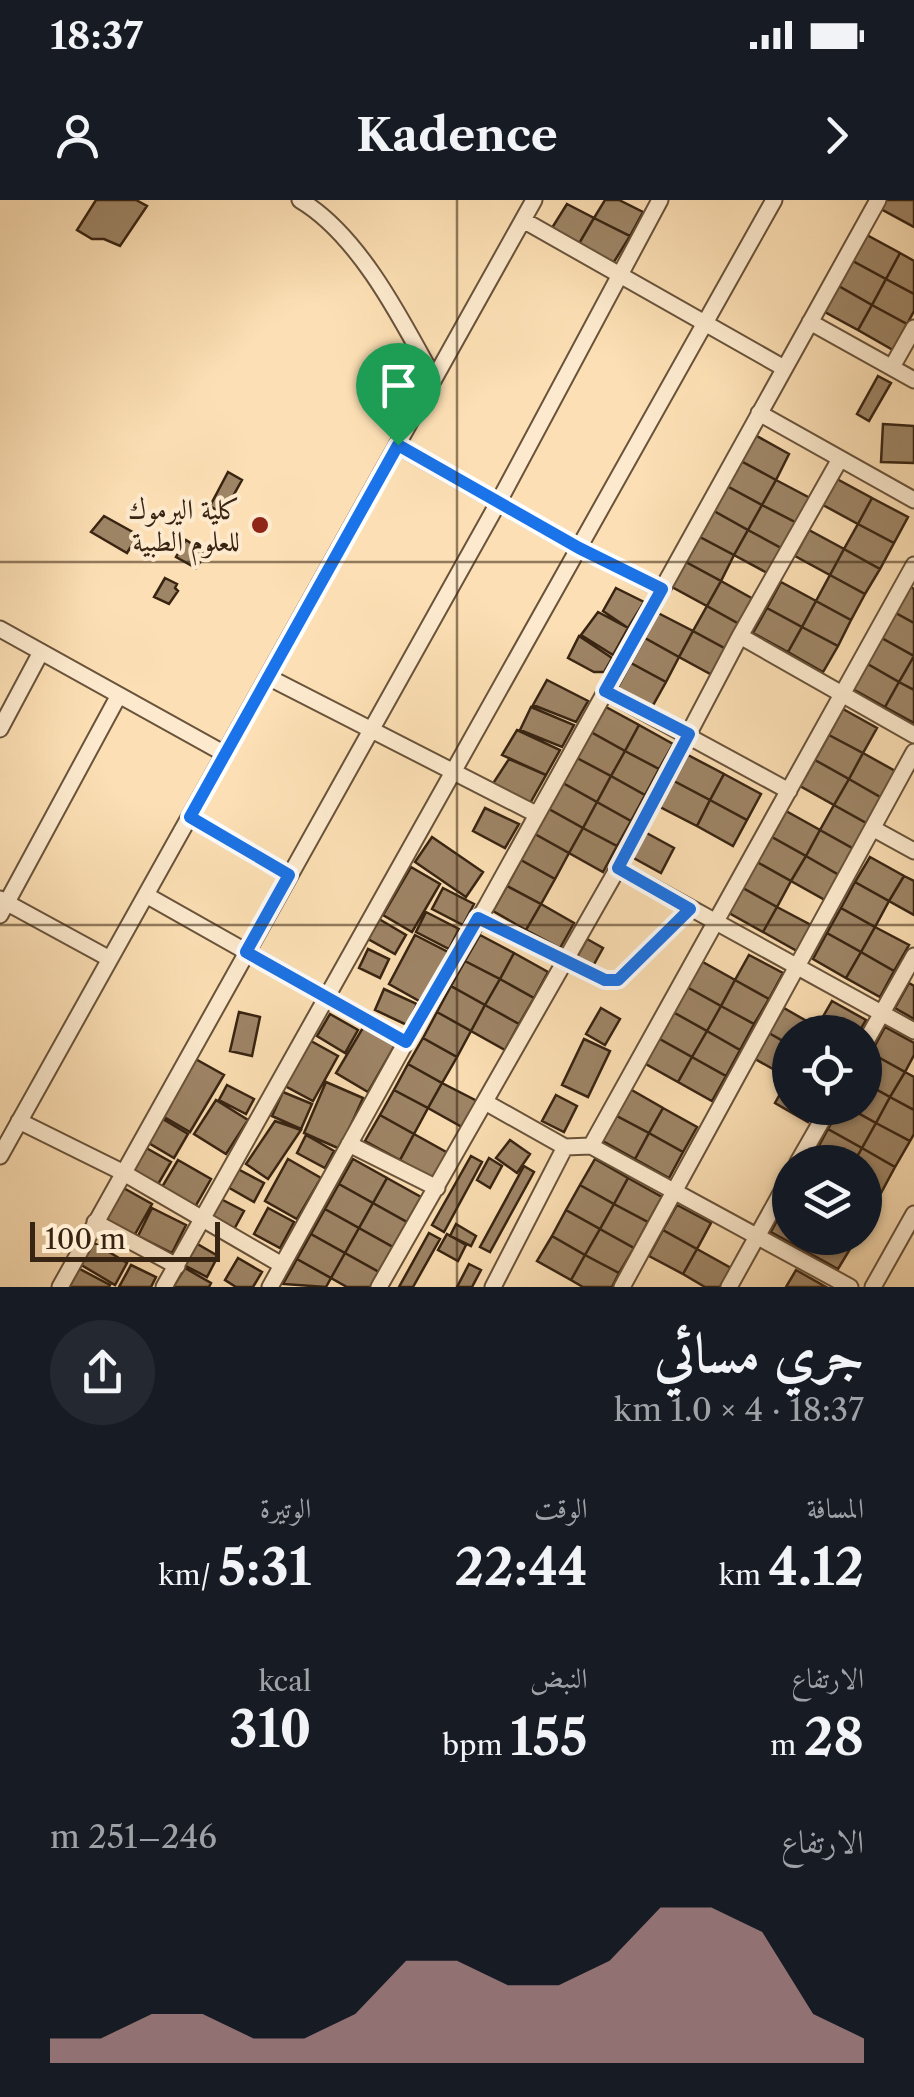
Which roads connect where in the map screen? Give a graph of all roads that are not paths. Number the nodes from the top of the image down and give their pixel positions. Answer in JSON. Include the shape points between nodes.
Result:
{"nodes":[{"id":1,"x":300,"y":200,"type":"edge"},
{"id":2,"x":534,"y":200,"type":"edge"},
{"id":3,"x":660,"y":200,"type":"edge"},
{"id":4,"x":774,"y":200,"type":"edge"},
{"id":5,"x":878,"y":200,"type":"edge"},
{"id":6,"x":523,"y":220,"type":"junction"},
{"id":7,"x":620,"y":273,"type":"junction"},
{"id":8,"x":810,"y":322,"type":"junction"},
{"id":9,"x":706,"y":323,"type":"junction"},
{"id":10,"x":914,"y":328,"type":"edge"},
{"id":11,"x":892,"y":367,"type":"junction"},
{"id":12,"x":784,"y":368,"type":"junction"},
{"id":13,"x":434,"y":379,"type":"junction"},
{"id":14,"x":914,"y":380,"type":"edge"},
{"id":15,"x":760,"y":413,"type":"junction"},
{"id":16,"x":398,"y":445,"type":"junction"},
{"id":17,"x":840,"y":460,"type":"junction"},
{"id":18,"x":914,"y":500,"type":"edge"},
{"id":19,"x":498,"y":502,"type":"junction"},
{"id":20,"x":579,"y":548,"type":"junction"},
{"id":21,"x":914,"y":565,"type":"edge"},
{"id":22,"x":662,"y":589,"type":"junction"},
{"id":23,"x":0,"y":629,"type":"edge"},
{"id":24,"x":740,"y":636,"type":"junction"},
{"id":25,"x":40,"y":652,"type":"junction"},
{"id":26,"x":268,"y":677,"type":"junction"},
{"id":27,"x":605,"y":691,"type":"junction"},
{"id":28,"x":843,"y":693,"type":"junction"},
{"id":29,"x":118,"y":695,"type":"junction"},
{"id":30,"x":0,"y":729,"type":"edge"},
{"id":31,"x":371,"y":730,"type":"junction"},
{"id":32,"x":689,"y":734,"type":"junction"},
{"id":33,"x":914,"y":736,"type":"edge"},
{"id":34,"x":914,"y":752,"type":"edge"},
{"id":35,"x":225,"y":754,"type":"junction"},
{"id":36,"x":454,"y":772,"type":"junction"},
{"id":37,"x":788,"y":791,"type":"junction"},
{"id":38,"x":536,"y":814,"type":"junction"},
{"id":39,"x":190,"y":817,"type":"junction"},
{"id":40,"x":874,"y":830,"type":"junction"},
{"id":41,"x":914,"y":851,"type":"edge"},
{"id":42,"x":618,"y":868,"type":"junction"},
{"id":43,"x":289,"y":875,"type":"junction"},
{"id":44,"x":146,"y":896,"type":"junction"},
{"id":45,"x":2,"y":905,"type":"edge"},
{"id":46,"x":690,"y":909,"type":"junction"},
{"id":47,"x":478,"y":918,"type":"junction"},
{"id":48,"x":716,"y":922,"type":"junction"},
{"id":49,"x":246,"y":952,"type":"junction"},
{"id":50,"x":914,"y":956,"type":"edge"},
{"id":51,"x":110,"y":959,"type":"junction"},
{"id":52,"x":565,"y":961,"type":"junction"},
{"id":53,"x":799,"y":968,"type":"junction"},
{"id":54,"x":328,"y":998,"type":"junction"},
{"id":55,"x":881,"y":1014,"type":"junction"},
{"id":56,"x":914,"y":1031,"type":"edge"},
{"id":57,"x":406,"y":1042,"type":"junction"},
{"id":58,"x":486,"y":1102,"type":"junction"},
{"id":59,"x":19,"y":1122,"type":"junction"},
{"id":60,"x":349,"y":1144,"type":"junction"},
{"id":61,"x":565,"y":1146,"type":"junction"},
{"id":62,"x":591,"y":1146,"type":"junction"},
{"id":63,"x":0,"y":1156,"type":"edge"},
{"id":64,"x":122,"y":1172,"type":"junction"},
{"id":65,"x":437,"y":1188,"type":"junction"},
{"id":66,"x":674,"y":1193,"type":"junction"},
{"id":67,"x":772,"y":1210,"type":"edge"},
{"id":68,"x":914,"y":1214,"type":"edge"},
{"id":69,"x":203,"y":1220,"type":"junction"},
{"id":70,"x":95,"y":1222,"type":"junction"},
{"id":71,"x":757,"y":1237,"type":"junction"},
{"id":72,"x":282,"y":1265,"type":"junction"},
{"id":73,"x":177,"y":1266,"type":"junction"},
{"id":74,"x":60,"y":1287,"type":"edge"},
{"id":75,"x":164,"y":1287,"type":"edge"},
{"id":76,"x":270,"y":1287,"type":"edge"},
{"id":77,"x":379,"y":1287,"type":"edge"},
{"id":78,"x":493,"y":1287,"type":"edge"},
{"id":79,"x":622,"y":1287,"type":"edge"},
{"id":80,"x":730,"y":1287,"type":"edge"},
{"id":81,"x":850,"y":1287,"type":"edge"},
{"id":82,"x":874,"y":1287,"type":"edge"}],
"edges":[{"from":1,"to":13,"type":"street","via":[[353,250]]},
{"from":2,"to":6,"type":"street"},
{"from":3,"to":7,"type":"street"},
{"from":4,"to":9,"type":"street"},
{"from":5,"to":8,"type":"street"},
{"from":6,"to":7,"type":"street"},
{"from":6,"to":13,"type":"street"},
{"from":7,"to":9,"type":"street"},
{"from":7,"to":19,"type":"street"},
{"from":8,"to":11,"type":"street"},
{"from":8,"to":12,"type":"street"},
{"from":9,"to":12,"type":"street"},
{"from":9,"to":20,"type":"street"},
{"from":10,"to":11,"type":"street"},
{"from":11,"to":14,"type":"street"},
{"from":12,"to":15,"type":"street"},
{"from":13,"to":16,"type":"street"},
{"from":15,"to":17,"type":"street"},
{"from":15,"to":22,"type":"street"},
{"from":16,"to":19,"type":"street"},
{"from":16,"to":26,"type":"street"},
{"from":17,"to":18,"type":"street"},
{"from":17,"to":24,"type":"street"},
{"from":19,"to":20,"type":"street"},
{"from":19,"to":31,"type":"street"},
{"from":20,"to":22,"type":"street"},
{"from":20,"to":36,"type":"street"},
{"from":21,"to":28,"type":"street"},
{"from":22,"to":27,"type":"street"},
{"from":23,"to":25,"type":"street"},
{"from":24,"to":28,"type":"street"},
{"from":24,"to":32,"type":"street"},
{"from":25,"to":29,"type":"street"},
{"from":25,"to":30,"type":"street"},
{"from":26,"to":31,"type":"street"},
{"from":26,"to":35,"type":"street"},
{"from":27,"to":32,"type":"street"},
{"from":27,"to":38,"type":"street"},
{"from":28,"to":33,"type":"street"},
{"from":28,"to":37,"type":"street"},
{"from":29,"to":35,"type":"street"},
{"from":29,"to":45,"type":"street"},
{"from":31,"to":36,"type":"street"},
{"from":31,"to":43,"type":"street"},
{"from":32,"to":37,"type":"street"},
{"from":32,"to":42,"type":"street"},
{"from":34,"to":40,"type":"street"},
{"from":35,"to":39,"type":"street"},
{"from":36,"to":38,"type":"street"},
{"from":36,"to":54,"type":"street"},
{"from":37,"to":48,"type":"street"},
{"from":38,"to":47,"type":"street"},
{"from":39,"to":43,"type":"street"},
{"from":39,"to":44,"type":"street"},
{"from":40,"to":41,"type":"street"},
{"from":40,"to":53,"type":"street"},
{"from":42,"to":46,"type":"street"},
{"from":42,"to":52,"type":"street"},
{"from":43,"to":49,"type":"street"},
{"from":44,"to":49,"type":"street"},
{"from":44,"to":51,"type":"street"},
{"from":45,"to":51,"type":"street"},
{"from":46,"to":48,"type":"street"},
{"from":46,"to":52,"type":"street","via":[[618,980]]},
{"from":47,"to":52,"type":"street"},
{"from":47,"to":57,"type":"street"},
{"from":48,"to":53,"type":"street"},
{"from":48,"to":62,"type":"street"},
{"from":49,"to":54,"type":"street"},
{"from":49,"to":64,"type":"street"},
{"from":50,"to":55,"type":"street"},
{"from":51,"to":59,"type":"street"},
{"from":52,"to":58,"type":"street"},
{"from":53,"to":55,"type":"street"},
{"from":53,"to":66,"type":"street"},
{"from":54,"to":57,"type":"street"},
{"from":54,"to":69,"type":"street"},
{"from":55,"to":56,"type":"street"},
{"from":57,"to":60,"type":"street"},
{"from":58,"to":61,"type":"street"},
{"from":58,"to":65,"type":"street"},
{"from":59,"to":63,"type":"street"},
{"from":59,"to":64,"type":"street"},
{"from":60,"to":65,"type":"street"},
{"from":60,"to":72,"type":"street"},
{"from":61,"to":62,"type":"street"},
{"from":61,"to":78,"type":"street"},
{"from":62,"to":66,"type":"street"},
{"from":64,"to":69,"type":"street"},
{"from":64,"to":70,"type":"street"},
{"from":65,"to":77,"type":"street"},
{"from":66,"to":71,"type":"street"},
{"from":66,"to":79,"type":"street"},
{"from":67,"to":71,"type":"street"},
{"from":68,"to":82,"type":"street"},
{"from":69,"to":72,"type":"street"},
{"from":69,"to":73,"type":"street"},
{"from":70,"to":73,"type":"street"},
{"from":70,"to":74,"type":"street"},
{"from":71,"to":80,"type":"street"},
{"from":71,"to":81,"type":"street"},
{"from":72,"to":76,"type":"street"},
{"from":73,"to":75,"type":"street"}]}
